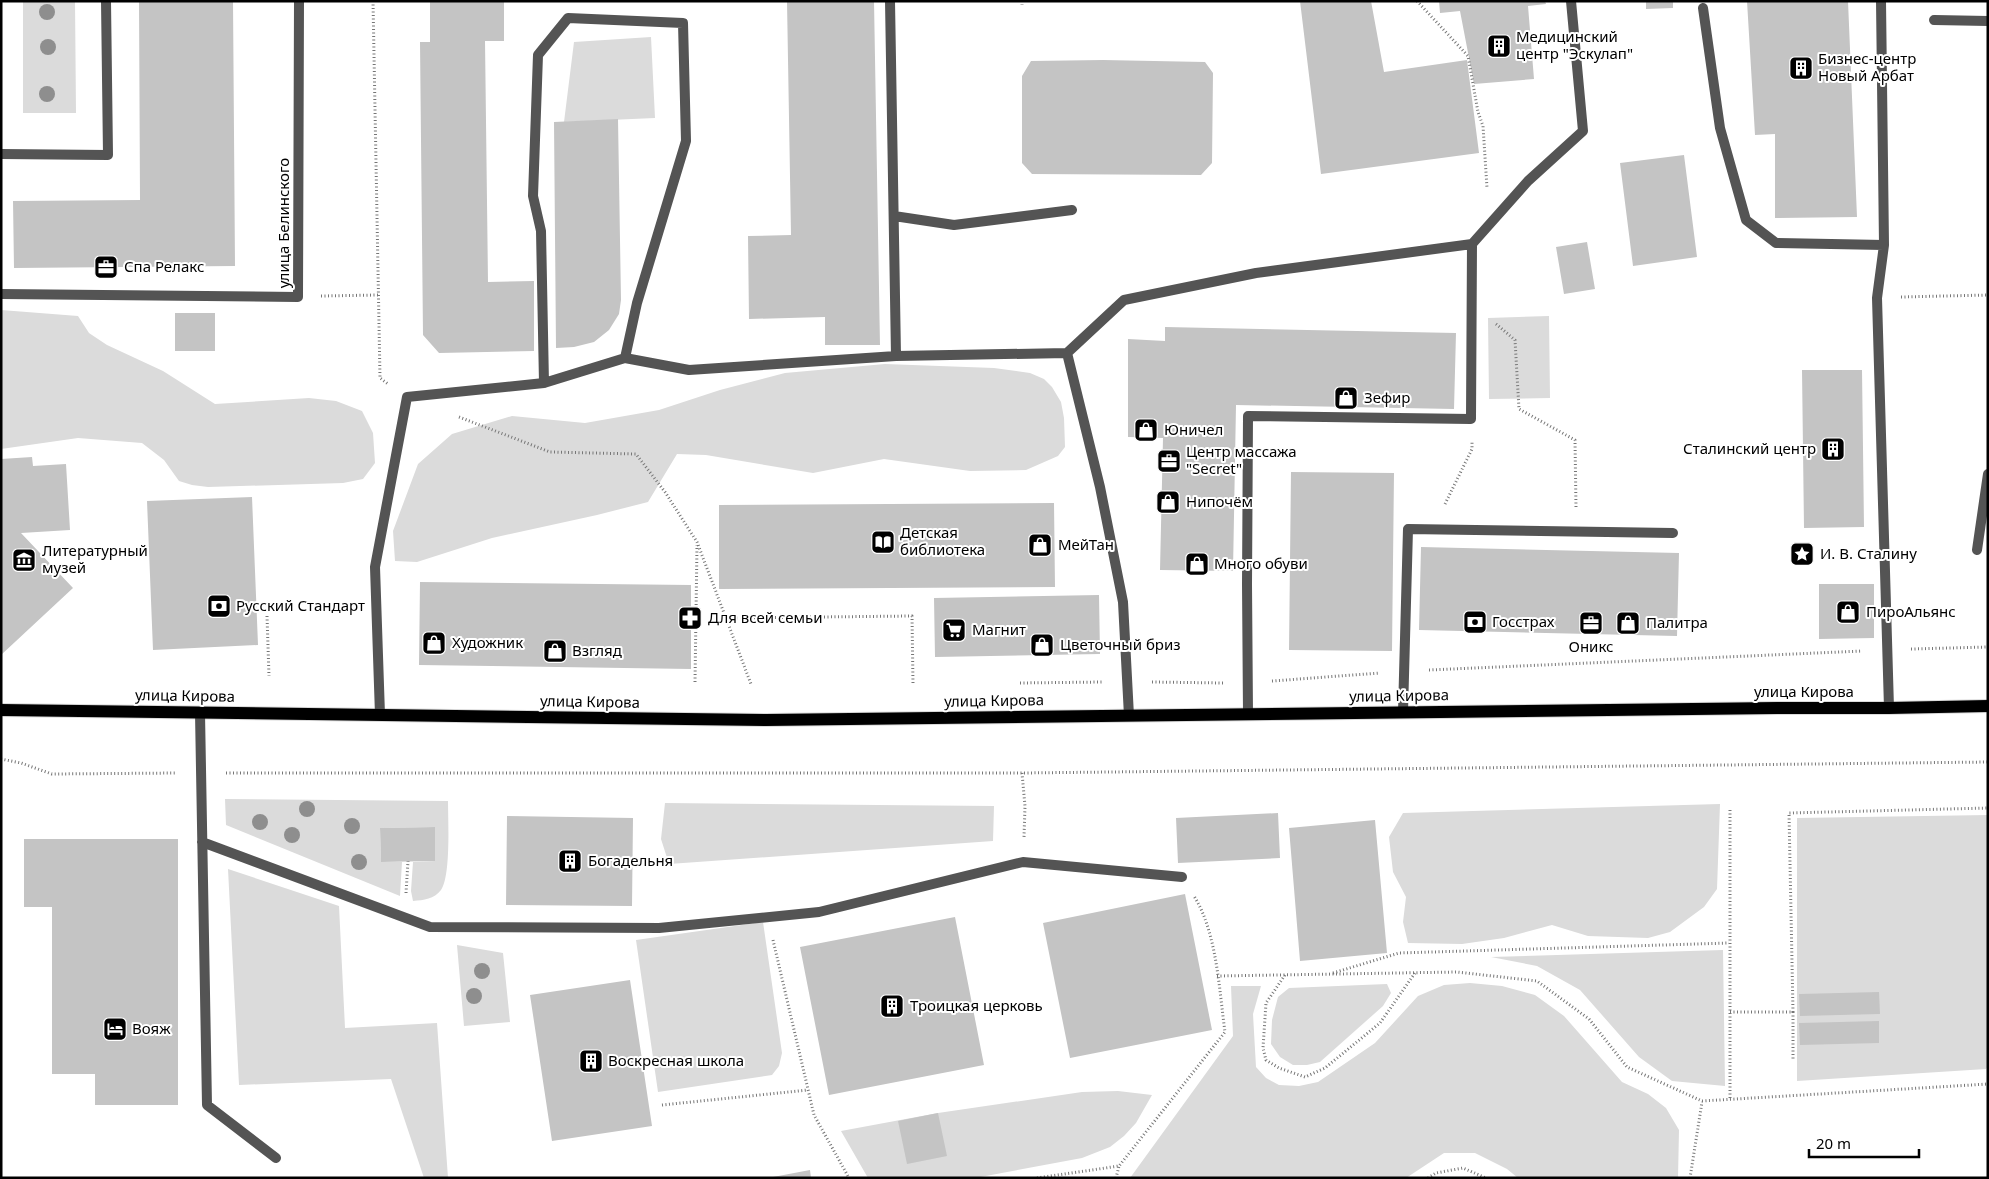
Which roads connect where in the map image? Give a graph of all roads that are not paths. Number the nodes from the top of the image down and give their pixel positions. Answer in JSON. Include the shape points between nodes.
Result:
{"nodes":[{"id":1,"x":106,"y":1,"type":"edge"},
{"id":2,"x":299,"y":1,"type":"edge"},
{"id":3,"x":890,"y":1,"type":"edge"},
{"id":4,"x":1571,"y":1,"type":"edge"},
{"id":5,"x":1882,"y":1,"type":"edge"},
{"id":6,"x":1703,"y":8,"type":"dead end"},
{"id":7,"x":1934,"y":20,"type":"dead end"},
{"id":8,"x":1988,"y":21,"type":"edge"},
{"id":9,"x":1,"y":154,"type":"edge"},
{"id":10,"x":1072,"y":210,"type":"dead end"},
{"id":11,"x":894,"y":216,"type":"junction"},
{"id":12,"x":1472,"y":244,"type":"junction"},
{"id":13,"x":1884,"y":245,"type":"junction"},
{"id":14,"x":1,"y":294,"type":"edge"},
{"id":15,"x":1067,"y":353,"type":"junction"},
{"id":16,"x":896,"y":356,"type":"junction"},
{"id":17,"x":625,"y":358,"type":"junction"},
{"id":18,"x":544,"y":383,"type":"junction"},
{"id":19,"x":1988,"y":474,"type":"edge"},
{"id":20,"x":1673,"y":532,"type":"dead end"},
{"id":21,"x":1977,"y":550,"type":"dead end"},
{"id":22,"x":1988,"y":706,"type":"edge"},
{"id":23,"x":1889,"y":708,"type":"junction"},
{"id":24,"x":1,"y":710,"type":"edge"},
{"id":25,"x":1403,"y":712,"type":"junction"},
{"id":26,"x":200,"y":713,"type":"junction"},
{"id":27,"x":1248,"y":714,"type":"junction"},
{"id":28,"x":380,"y":715,"type":"junction"},
{"id":29,"x":1129,"y":716,"type":"junction"},
{"id":30,"x":202,"y":842,"type":"junction"},
{"id":31,"x":1182,"y":877,"type":"road end"},
{"id":32,"x":276,"y":1158,"type":"dead end"}],
"edges":[{"from":1,"to":9,"type":"street","via":[[108,155]]},
{"from":2,"to":14,"type":"street","name":"улица Белинского","via":[[298,297]]},
{"from":3,"to":11,"type":"street"},
{"from":4,"to":12,"type":"street","via":[[1583,131],[1528,181]]},
{"from":5,"to":13,"type":"street"},
{"from":6,"to":13,"type":"street","via":[[1720,128],[1746,220],[1776,243]]},
{"from":7,"to":8,"type":"street"},
{"from":10,"to":11,"type":"street","via":[[954,225]]},
{"from":11,"to":16,"type":"street"},
{"from":12,"to":15,"type":"street","via":[[1256,273],[1124,300]]},
{"from":12,"to":27,"type":"street","via":[[1471,419],[1248,416]]},
{"from":13,"to":23,"type":"street","via":[[1877,298]]},
{"from":15,"to":16,"type":"street"},
{"from":15,"to":29,"type":"street","via":[[1100,487],[1123,602]]},
{"from":16,"to":17,"type":"street","via":[[689,370]]},
{"from":17,"to":18,"type":"street"},
{"from":17,"to":18,"type":"street","via":[[636,303],[686,141],[683,23],[568,18],[538,55],[533,196],[540,231]]},
{"from":18,"to":28,"type":"street","via":[[407,397],[375,567]]},
{"from":19,"to":21,"type":"street"},
{"from":20,"to":25,"type":"street","via":[[1408,529]]},
{"from":22,"to":23,"type":"main road","name":"улица Кирова"},
{"from":23,"to":25,"type":"main road","name":"улица Кирова"},
{"from":24,"to":26,"type":"main road","name":"улица Кирова"},
{"from":25,"to":27,"type":"main road","name":"улица Кирова"},
{"from":26,"to":28,"type":"main road","name":"улица Кирова"},
{"from":26,"to":30,"type":"street"},
{"from":27,"to":29,"type":"main road","name":"улица Кирова"},
{"from":28,"to":29,"type":"main road","name":"улица Кирова","via":[[766,720]]},
{"from":30,"to":31,"type":"street","via":[[430,927],[658,928],[819,912],[1023,862]]},
{"from":30,"to":32,"type":"street","via":[[206,1105]]}]}
